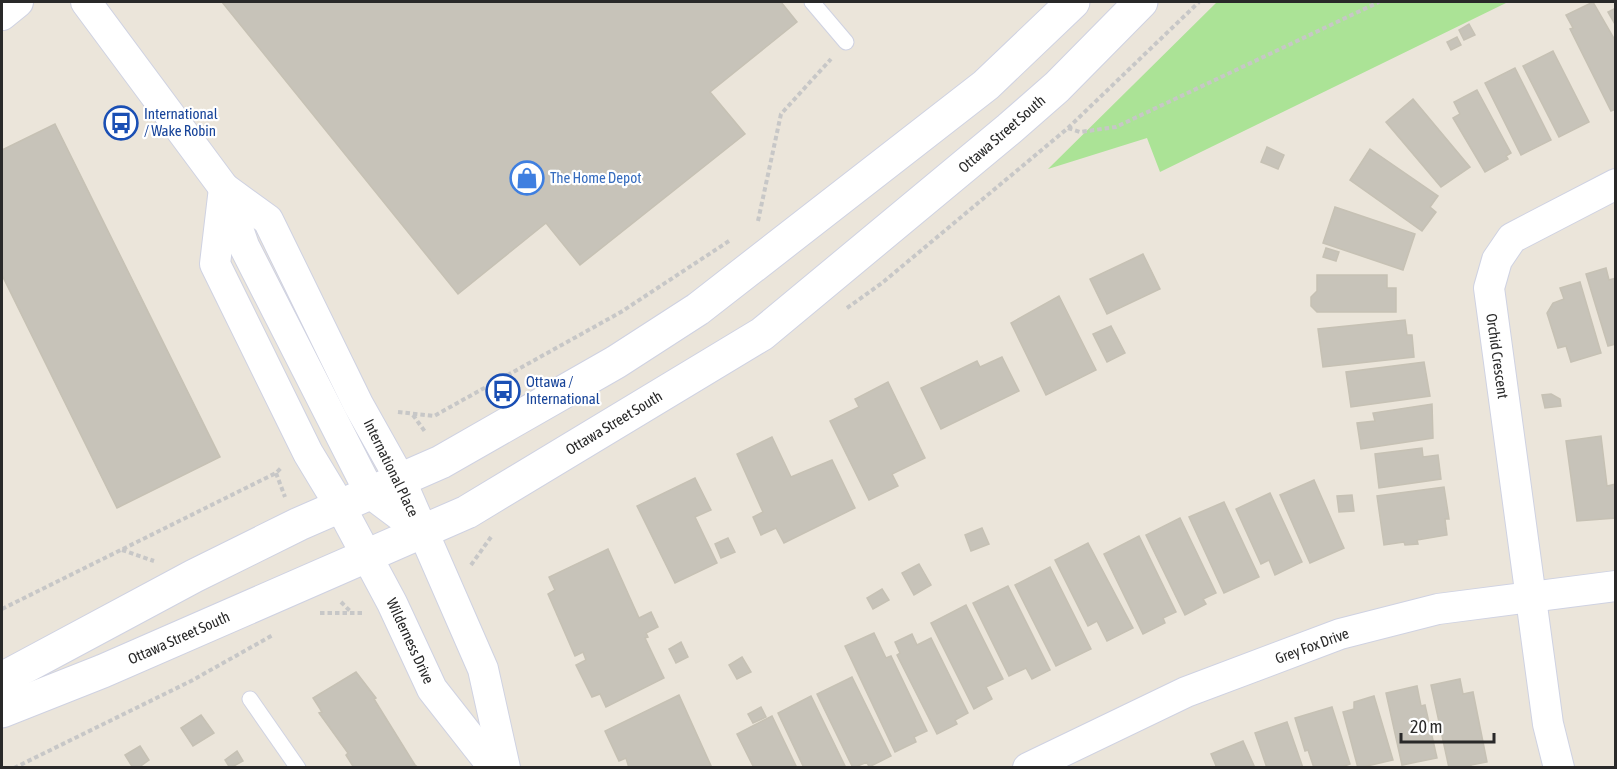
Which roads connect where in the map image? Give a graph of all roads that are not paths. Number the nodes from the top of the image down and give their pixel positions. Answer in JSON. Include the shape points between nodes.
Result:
{"nodes":[{"id":1,"x":18,"y":2,"type":"edge"},
{"id":2,"x":86,"y":2,"type":"edge"},
{"id":3,"x":812,"y":2,"type":"edge"},
{"id":4,"x":1072,"y":2,"type":"edge"},
{"id":5,"x":1141,"y":2,"type":"edge"},
{"id":6,"x":2,"y":15,"type":"edge"},
{"id":7,"x":846,"y":42,"type":"road end"},
{"id":8,"x":1616,"y":184,"type":"edge"},
{"id":9,"x":224,"y":188,"type":"junction"},
{"id":10,"x":400,"y":479,"type":"junction"},
{"id":11,"x":370,"y":493,"type":"junction"},
{"id":12,"x":340,"y":506,"type":"junction"},
{"id":13,"x":422,"y":532,"type":"junction"},
{"id":14,"x":366,"y":554,"type":"junction"},
{"id":15,"x":1616,"y":586,"type":"edge"},
{"id":16,"x":1530,"y":596,"type":"junction"},
{"id":17,"x":2,"y":679,"type":"edge"},
{"id":18,"x":250,"y":699,"type":"dead end"},
{"id":19,"x":2,"y":711,"type":"edge"},
{"id":20,"x":298,"y":768,"type":"edge"},
{"id":21,"x":494,"y":768,"type":"edge"},
{"id":22,"x":505,"y":768,"type":"edge"},
{"id":23,"x":1028,"y":768,"type":"edge"},
{"id":24,"x":1559,"y":768,"type":"edge"}],
"edges":[{"from":1,"to":6,"type":"street"},
{"from":2,"to":9,"type":"street","name":"International Place"},
{"from":3,"to":7,"type":"lane"},
{"from":4,"to":10,"type":"main road","via":[[986,85],[698,309],[616,362],[441,462]]},
{"from":5,"to":13,"type":"main road","name":"Ottawa Street South","via":[[1057,87],[762,334],[467,512]]},
{"from":8,"to":16,"type":"street","name":"Orchid Crescent","via":[[1512,238],[1497,260],[1489,288]]},
{"from":9,"to":10,"type":"street","name":"International Place","via":[[268,220],[358,404]]},
{"from":9,"to":11,"type":"street","name":"International Place","via":[[244,246]]},
{"from":9,"to":12,"type":"street","via":[[215,264],[308,453]]},
{"from":10,"to":11,"type":"main road"},
{"from":10,"to":13,"type":"street","name":"International Place"},
{"from":11,"to":12,"type":"main road"},
{"from":11,"to":13,"type":"street","name":"International Place"},
{"from":12,"to":14,"type":"street","name":"Wilderness Drive"},
{"from":12,"to":17,"type":"main road","via":[[195,576]]},
{"from":13,"to":14,"type":"main road","name":"Ottawa Street South"},
{"from":13,"to":22,"type":"street","via":[[483,669]]},
{"from":14,"to":19,"type":"main road","name":"Ottawa Street South","via":[[103,671]]},
{"from":14,"to":21,"type":"street","name":"Wilderness Drive","via":[[432,689]]},
{"from":15,"to":16,"type":"street","name":"Grey Fox Drive"},
{"from":16,"to":23,"type":"street","name":"Grey Fox Drive","via":[[1438,609],[1340,634],[1186,692]]},
{"from":16,"to":24,"type":"street","name":"Orchid Crescent","via":[[1548,724]]},
{"from":18,"to":20,"type":"lane"}]}
